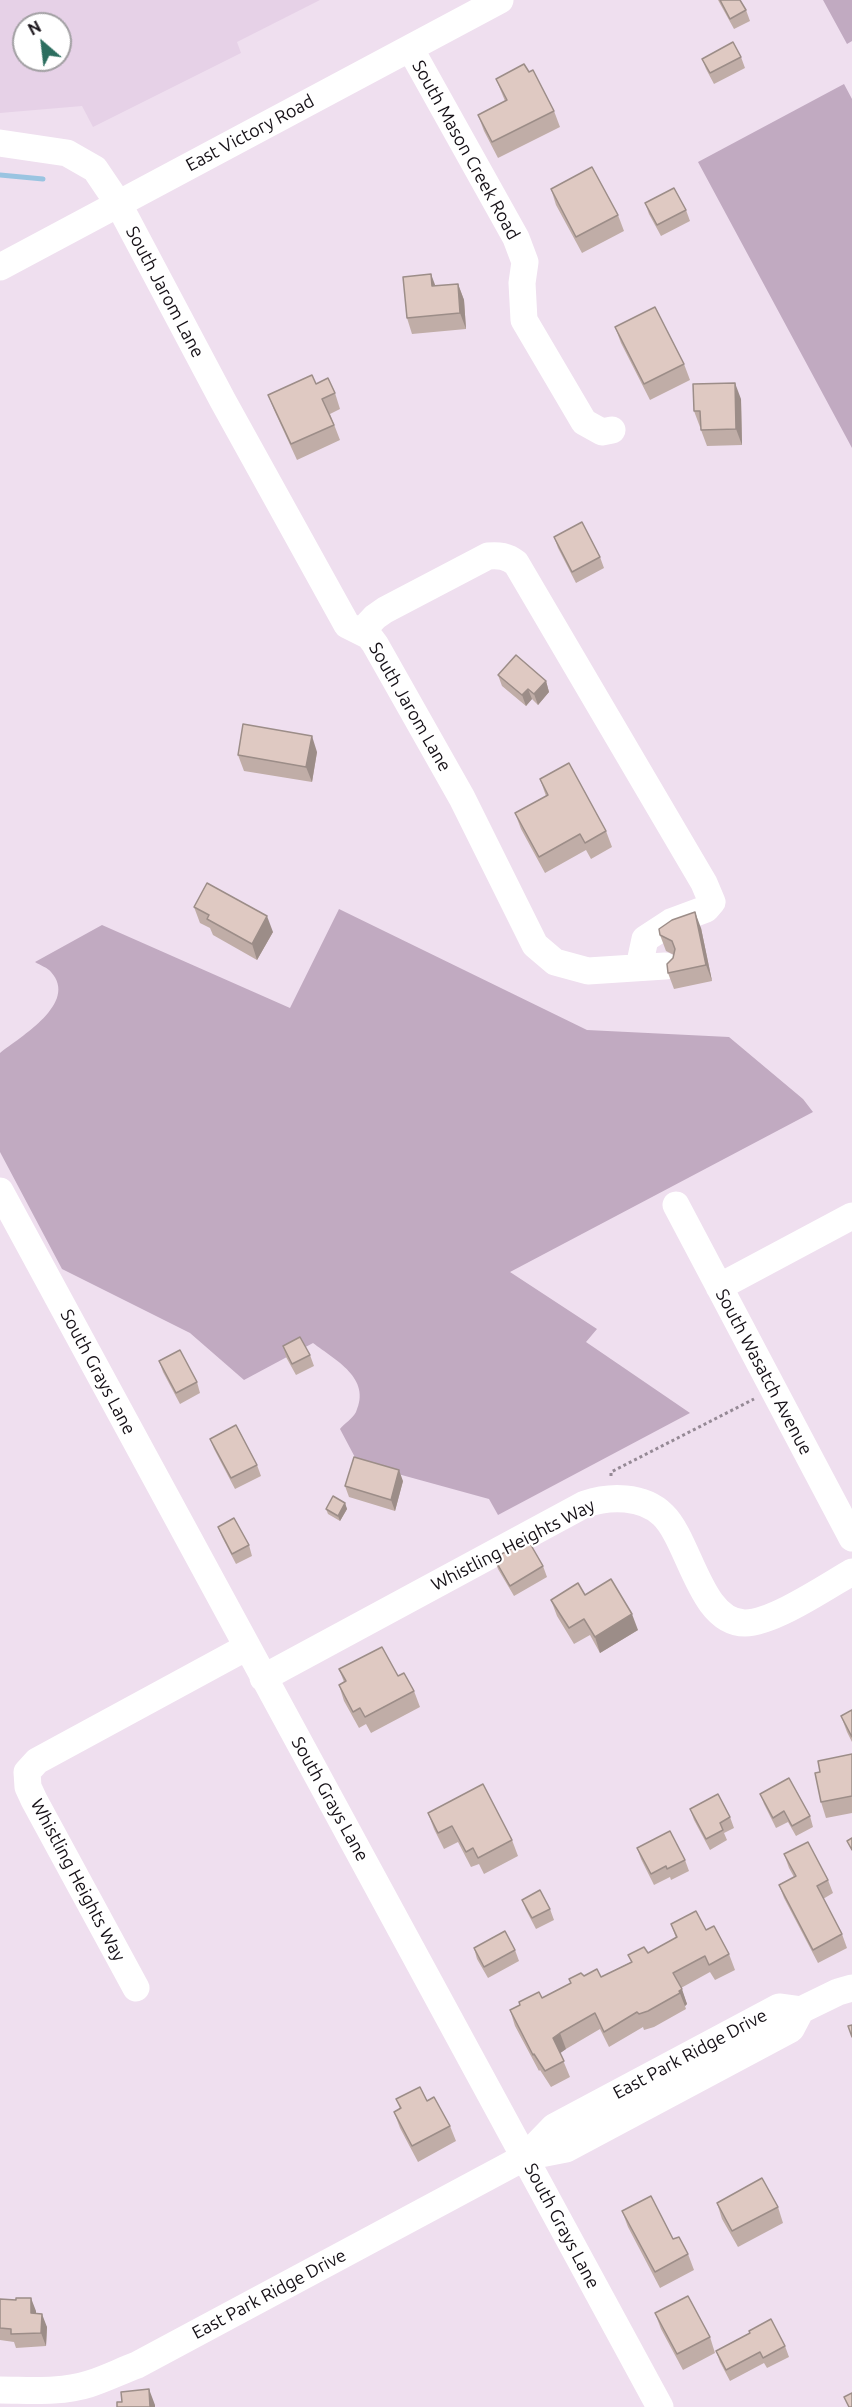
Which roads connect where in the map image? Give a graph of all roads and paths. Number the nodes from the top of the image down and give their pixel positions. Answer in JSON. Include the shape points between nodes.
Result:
{"nodes":[{"id":1,"x":500,"y":0,"type":"edge"},
{"id":2,"x":410,"y":48,"type":"junction"},
{"id":3,"x":0,"y":143,"type":"edge"},
{"id":4,"x":118,"y":203,"type":"junction"},
{"id":5,"x":6,"y":257,"type":"edge"},
{"id":6,"x":612,"y":430,"type":"dead end"},
{"id":7,"x":361,"y":632,"type":"junction"},
{"id":8,"x":0,"y":1191,"type":"edge"},
{"id":9,"x":676,"y":1205,"type":"dead end"},
{"id":10,"x":852,"y":1216,"type":"edge"},
{"id":11,"x":719,"y":1287,"type":"junction"},
{"id":12,"x":774,"y":1389,"type":"junction"},
{"id":13,"x":611,"y":1499,"type":"junction"},
{"id":14,"x":852,"y":1539,"type":"edge"},
{"id":15,"x":852,"y":1572,"type":"edge"},
{"id":16,"x":247,"y":1647,"type":"junction"},
{"id":17,"x":263,"y":1678,"type":"junction"},
{"id":18,"x":135,"y":1988,"type":"dead end"},
{"id":19,"x":852,"y":1988,"type":"edge"},
{"id":20,"x":525,"y":2157,"type":"junction"},
{"id":21,"x":0,"y":2390,"type":"edge"},
{"id":22,"x":69,"y":2398,"type":"edge"},
{"id":23,"x":660,"y":2407,"type":"edge"}],
"edges":[{"from":1,"to":2,"type":"street","name":"East Victory Road"},
{"from":2,"to":4,"type":"street","name":"East Victory Road"},
{"from":2,"to":6,"type":"street","name":"South Mason Creek Road","via":[[516,238],[525,262],[524,320],[584,422],[602,432]]},
{"from":3,"to":4,"type":"street","name":"South Jarom Lane","via":[[67,153],[95,169]]},
{"from":4,"to":5,"type":"street","name":"East Victory Road"},
{"from":4,"to":7,"type":"street","name":"South Jarom Lane","via":[[347,625]]},
{"from":7,"to":7,"type":"street","name":"South Jarom Lane","via":[[375,644],[462,798],[535,945],[555,962],[588,971],[652,966],[645,939],[671,922],[706,909],[712,902],[516,563],[499,555],[488,556],[385,610]]},
{"from":8,"to":16,"type":"street","name":"South Grays Lane"},
{"from":9,"to":11,"type":"street","name":"South Wasatch Avenue"},
{"from":10,"to":11,"type":"street"},
{"from":11,"to":12,"type":"street","name":"South Wasatch Avenue"},
{"from":12,"to":13,"type":"path","via":[[611,1472]]},
{"from":12,"to":14,"type":"street","name":"South Wasatch Avenue"},
{"from":13,"to":15,"type":"street","name":"Whistling Heights Way","via":[[645,1504],[663,1515],[716,1610],[729,1621],[763,1620]]},
{"from":13,"to":17,"type":"street","name":"Whistling Heights Way","via":[[585,1504]]},
{"from":16,"to":17,"type":"street","name":"South Grays Lane"},
{"from":16,"to":18,"type":"street","name":"Whistling Heights Way","via":[[37,1761],[27,1772],[34,1800]]},
{"from":17,"to":20,"type":"street","name":"South Grays Lane"},
{"from":19,"to":20,"type":"street","name":"East Park Ridge Drive","via":[[801,2010],[790,2029],[566,2149]]},
{"from":20,"to":22,"type":"street","name":"East Park Ridge Drive","via":[[136,2365],[89,2384]]},
{"from":20,"to":23,"type":"street","name":"South Grays Lane"},
{"from":21,"to":22,"type":"street","name":"East Park Ridge Drive"}]}
